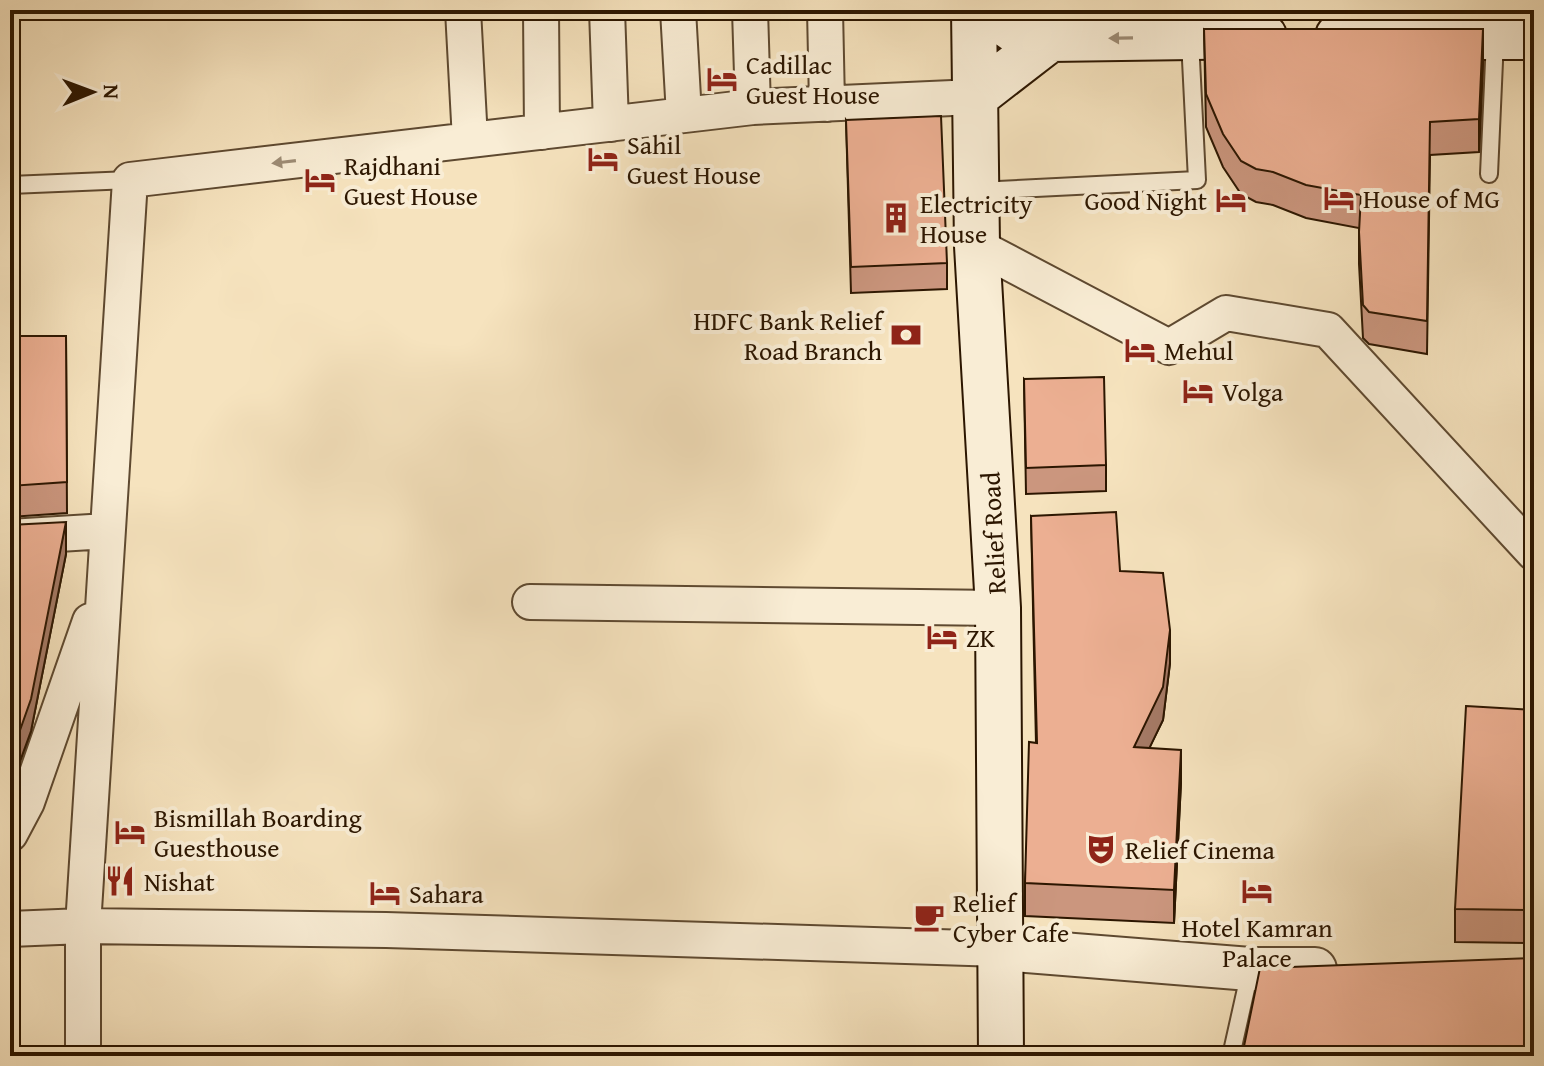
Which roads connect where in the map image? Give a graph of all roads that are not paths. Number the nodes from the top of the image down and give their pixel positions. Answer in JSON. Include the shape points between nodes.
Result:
{"nodes":[{"id":1,"x":463,"y":10,"type":"edge"},
{"id":2,"x":541,"y":10,"type":"edge"},
{"id":3,"x":607,"y":10,"type":"edge"},
{"id":4,"x":678,"y":10,"type":"edge"},
{"id":5,"x":750,"y":10,"type":"edge"},
{"id":6,"x":825,"y":10,"type":"edge"},
{"id":7,"x":974,"y":10,"type":"edge"},
{"id":8,"x":993,"y":10,"type":"edge"},
{"id":9,"x":1398,"y":10,"type":"edge"},
{"id":10,"x":1338,"y":36,"type":"junction"},
{"id":11,"x":1189,"y":37,"type":"junction"},
{"id":12,"x":1514,"y":37,"type":"edge"},
{"id":13,"x":1050,"y":39,"type":"junction"},
{"id":14,"x":975,"y":97,"type":"junction"},
{"id":15,"x":827,"y":104,"type":"junction"},
{"id":16,"x":753,"y":107,"type":"junction"},
{"id":17,"x":684,"y":115,"type":"junction"},
{"id":18,"x":611,"y":124,"type":"junction"},
{"id":19,"x":542,"y":132,"type":"junction"},
{"id":20,"x":470,"y":140,"type":"junction"},
{"id":21,"x":1489,"y":174,"type":"dead end"},
{"id":22,"x":130,"y":180,"type":"junction"},
{"id":23,"x":10,"y":185,"type":"edge"},
{"id":24,"x":976,"y":192,"type":"junction"},
{"id":25,"x":977,"y":246,"type":"junction"},
{"id":26,"x":107,"y":531,"type":"junction"},
{"id":27,"x":10,"y":537,"type":"edge"},
{"id":28,"x":1534,"y":553,"type":"edge"},
{"id":29,"x":103,"y":583,"type":"junction"},
{"id":30,"x":530,"y":602,"type":"dead end"},
{"id":31,"x":998,"y":608,"type":"junction"},
{"id":32,"x":10,"y":834,"type":"edge"},
{"id":33,"x":83,"y":926,"type":"junction"},
{"id":34,"x":10,"y":929,"type":"edge"},
{"id":35,"x":1001,"y":949,"type":"junction"},
{"id":36,"x":1250,"y":969,"type":"junction"},
{"id":37,"x":1345,"y":969,"type":"edge"},
{"id":38,"x":83,"y":1056,"type":"edge"},
{"id":39,"x":1001,"y":1056,"type":"edge"},
{"id":40,"x":1231,"y":1056,"type":"edge"}],
"edges":[{"from":1,"to":20,"type":"street"},
{"from":2,"to":19,"type":"street"},
{"from":3,"to":18,"type":"street"},
{"from":4,"to":17,"type":"street"},
{"from":5,"to":16,"type":"street"},
{"from":6,"to":15,"type":"street"},
{"from":7,"to":14,"type":"main road","name":"Relief Road"},
{"from":8,"to":13,"type":"main road","via":[[1014,30]]},
{"from":9,"to":10,"type":"main road"},
{"from":10,"to":11,"type":"main road"},
{"from":10,"to":12,"type":"main road"},
{"from":11,"to":13,"type":"main road","one_way":true},
{"from":11,"to":24,"type":"lane","via":[[1197,180]]},
{"from":12,"to":21,"type":"lane"},
{"from":13,"to":14,"type":"main road"},
{"from":14,"to":15,"type":"street"},
{"from":14,"to":24,"type":"main road","name":"Relief Road"},
{"from":15,"to":16,"type":"street"},
{"from":16,"to":17,"type":"street"},
{"from":17,"to":18,"type":"street"},
{"from":18,"to":19,"type":"street"},
{"from":19,"to":20,"type":"street"},
{"from":20,"to":22,"type":"street","one_way":true},
{"from":22,"to":23,"type":"lane"},
{"from":22,"to":26,"type":"street"},
{"from":24,"to":25,"type":"main road","name":"Relief Road"},
{"from":25,"to":28,"type":"street","via":[[1169,347],[1226,313],[1328,330]]},
{"from":25,"to":31,"type":"main road","name":"Relief Road"},
{"from":26,"to":27,"type":"street"},
{"from":26,"to":29,"type":"street"},
{"from":29,"to":32,"type":"street","via":[[27,802]]},
{"from":29,"to":33,"type":"street"},
{"from":30,"to":31,"type":"street"},
{"from":31,"to":35,"type":"main road","name":"Relief Road"},
{"from":33,"to":34,"type":"street"},
{"from":33,"to":35,"type":"street"},
{"from":33,"to":38,"type":"street"},
{"from":35,"to":36,"type":"street"},
{"from":35,"to":39,"type":"main road","name":"Relief Road"},
{"from":36,"to":37,"type":"street"},
{"from":36,"to":40,"type":"lane"}]}
